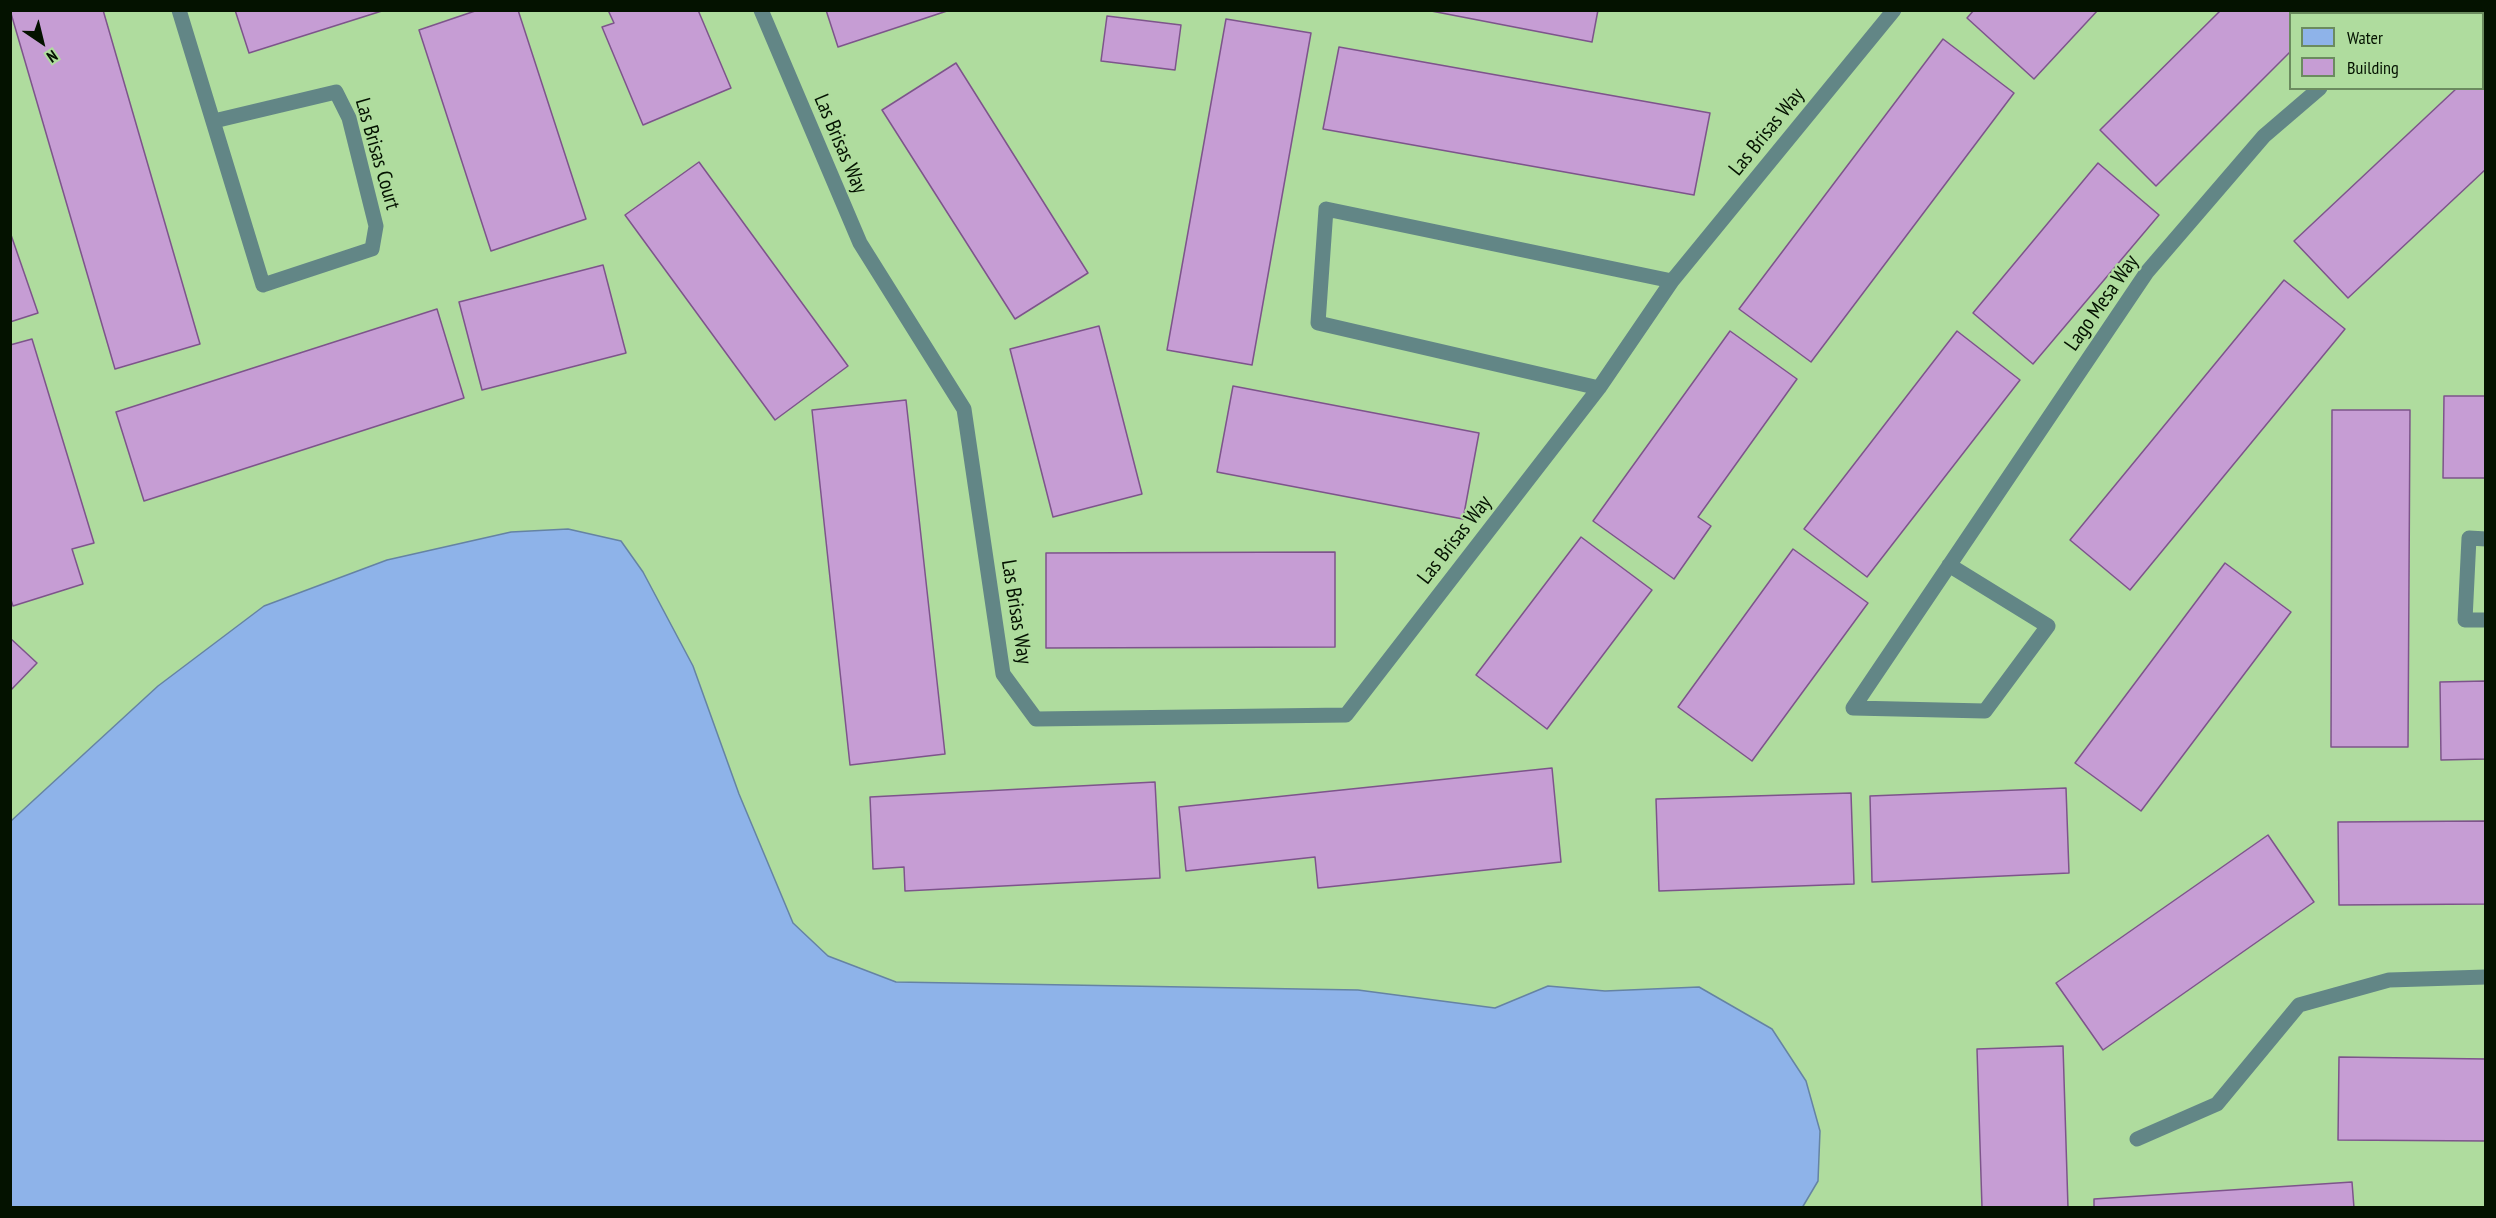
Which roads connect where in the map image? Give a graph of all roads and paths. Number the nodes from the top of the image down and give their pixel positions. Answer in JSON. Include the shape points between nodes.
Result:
{"nodes":[{"id":1,"x":179,"y":10,"type":"edge"},
{"id":2,"x":761,"y":10,"type":"edge"},
{"id":3,"x":1894,"y":10,"type":"edge"},
{"id":4,"x":2318,"y":90,"type":"edge"},
{"id":5,"x":214,"y":121,"type":"junction"},
{"id":6,"x":1672,"y":281,"type":"junction"},
{"id":7,"x":1599,"y":388,"type":"junction"},
{"id":8,"x":2486,"y":539,"type":"edge"},
{"id":9,"x":1949,"y":565,"type":"junction"},
{"id":10,"x":2486,"y":620,"type":"edge"},
{"id":11,"x":2486,"y":977,"type":"edge"},
{"id":12,"x":2137,"y":1139,"type":"dead end"}],
"edges":[{"from":1,"to":5,"type":"lane","name":"Las Brisas Court"},
{"from":2,"to":7,"type":"lane","name":"Las Brisas Way","via":[[860,243],[964,409],[1003,674],[1036,719],[1346,715]]},
{"from":3,"to":6,"type":"lane","name":"Las Brisas Way"},
{"from":4,"to":9,"type":"lane","name":"Lago Mesa Way","via":[[2264,136],[2148,272]]},
{"from":5,"to":5,"type":"lane","name":"Las Brisas Court","via":[[263,285],[372,249],[376,226],[349,118],[336,92]]},
{"from":6,"to":7,"type":"lane","name":"Las Brisas Way"},
{"from":6,"to":7,"type":"lane","via":[[1326,209],[1318,323]]},
{"from":8,"to":10,"type":"lane","via":[[2469,538],[2465,620]]},
{"from":9,"to":9,"type":"lane","name":"Lago Mesa Way","via":[[1872,679],[1853,708],[1985,711],[2048,626]]},
{"from":11,"to":12,"type":"lane","via":[[2389,980],[2299,1005],[2217,1104]]}]}
